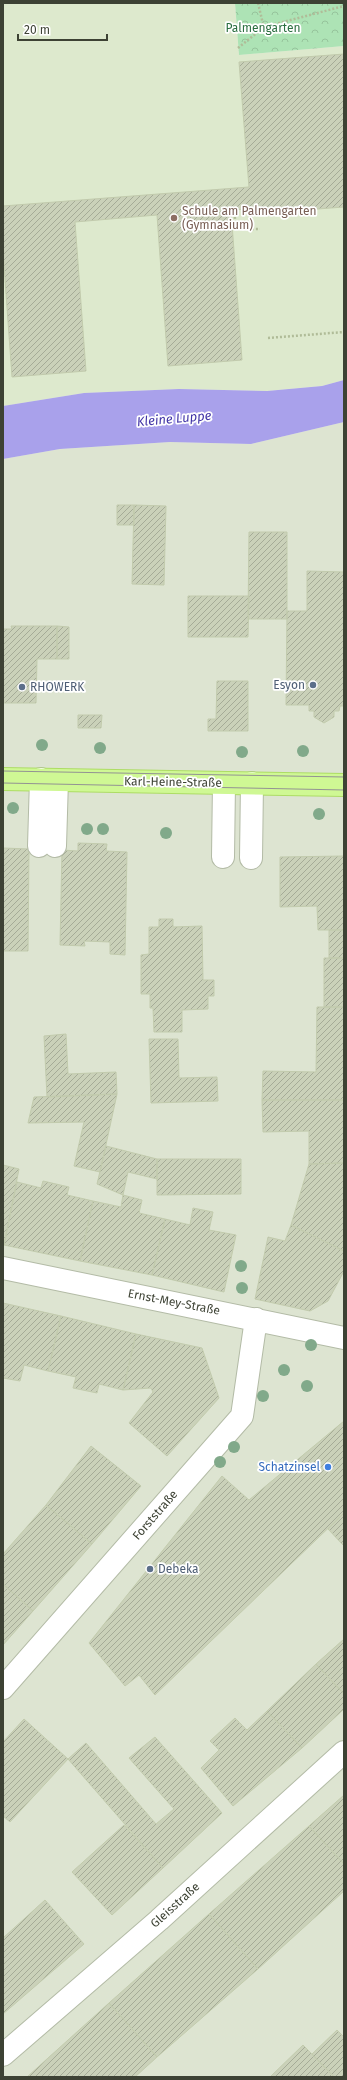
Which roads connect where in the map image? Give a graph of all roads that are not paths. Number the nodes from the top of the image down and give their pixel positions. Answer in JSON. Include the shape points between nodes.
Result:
{"nodes":[{"id":1,"x":3,"y":779,"type":"edge"},
{"id":2,"x":49,"y":780,"type":"junction"},
{"id":3,"x":224,"y":783,"type":"junction"},
{"id":4,"x":252,"y":783,"type":"junction"},
{"id":5,"x":344,"y":785,"type":"edge"},
{"id":6,"x":47,"y":846,"type":"dead end"},
{"id":7,"x":224,"y":857,"type":"dead end"},
{"id":8,"x":251,"y":858,"type":"dead end"},
{"id":9,"x":3,"y":1268,"type":"edge"},
{"id":10,"x":256,"y":1319,"type":"junction"},
{"id":11,"x":344,"y":1338,"type":"edge"},
{"id":12,"x":3,"y":1688,"type":"edge"},
{"id":13,"x":344,"y":1752,"type":"edge"},
{"id":14,"x":3,"y":2055,"type":"edge"}],
"edges":[{"from":1,"to":2,"type":"main road","name":"Karl-Heine-Straße"},
{"from":2,"to":3,"type":"main road","name":"Karl-Heine-Straße"},
{"from":2,"to":6,"type":"street"},
{"from":3,"to":4,"type":"main road","name":"Karl-Heine-Straße"},
{"from":3,"to":7,"type":"street"},
{"from":4,"to":5,"type":"main road","name":"Karl-Heine-Straße"},
{"from":4,"to":8,"type":"street"},
{"from":9,"to":10,"type":"street","name":"Ernst-Mey-Straße"},
{"from":10,"to":11,"type":"street","name":"Ernst-Mey-Straße"},
{"from":10,"to":12,"type":"street","name":"Forststraße","via":[[242,1416]]},
{"from":13,"to":14,"type":"street","name":"Gleisstraße","via":[[159,1920]]}]}
